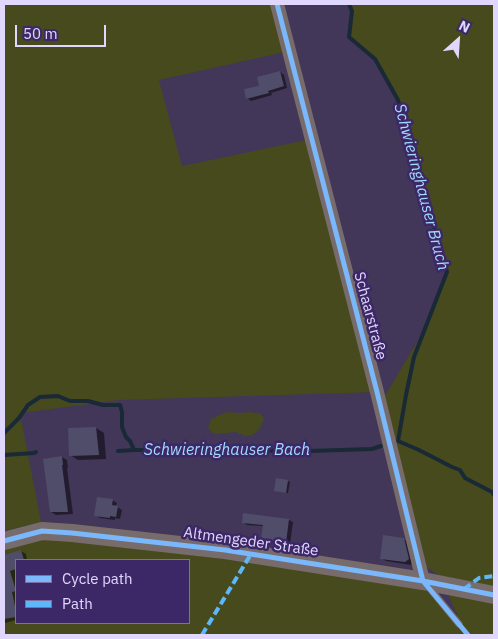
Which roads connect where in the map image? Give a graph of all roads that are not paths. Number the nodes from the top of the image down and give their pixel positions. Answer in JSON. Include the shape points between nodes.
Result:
{"nodes":[{"id":1,"x":277,"y":4,"type":"edge"},
{"id":2,"x":4,"y":541,"type":"edge"},
{"id":3,"x":423,"y":581,"type":"junction"},
{"id":4,"x":494,"y":596,"type":"edge"},
{"id":5,"x":458,"y":624,"type":"dead end"}],
"edges":[{"from":1,"to":3,"type":"street","name":"Schaarstraße"},
{"from":2,"to":3,"type":"street","name":"Altmengeder Straße","via":[[42,531],[72,533],[225,550]]},
{"from":3,"to":4,"type":"street","name":"Altmengeder Straße"},
{"from":3,"to":5,"type":"lane","name":"Schaarstraße"}]}
